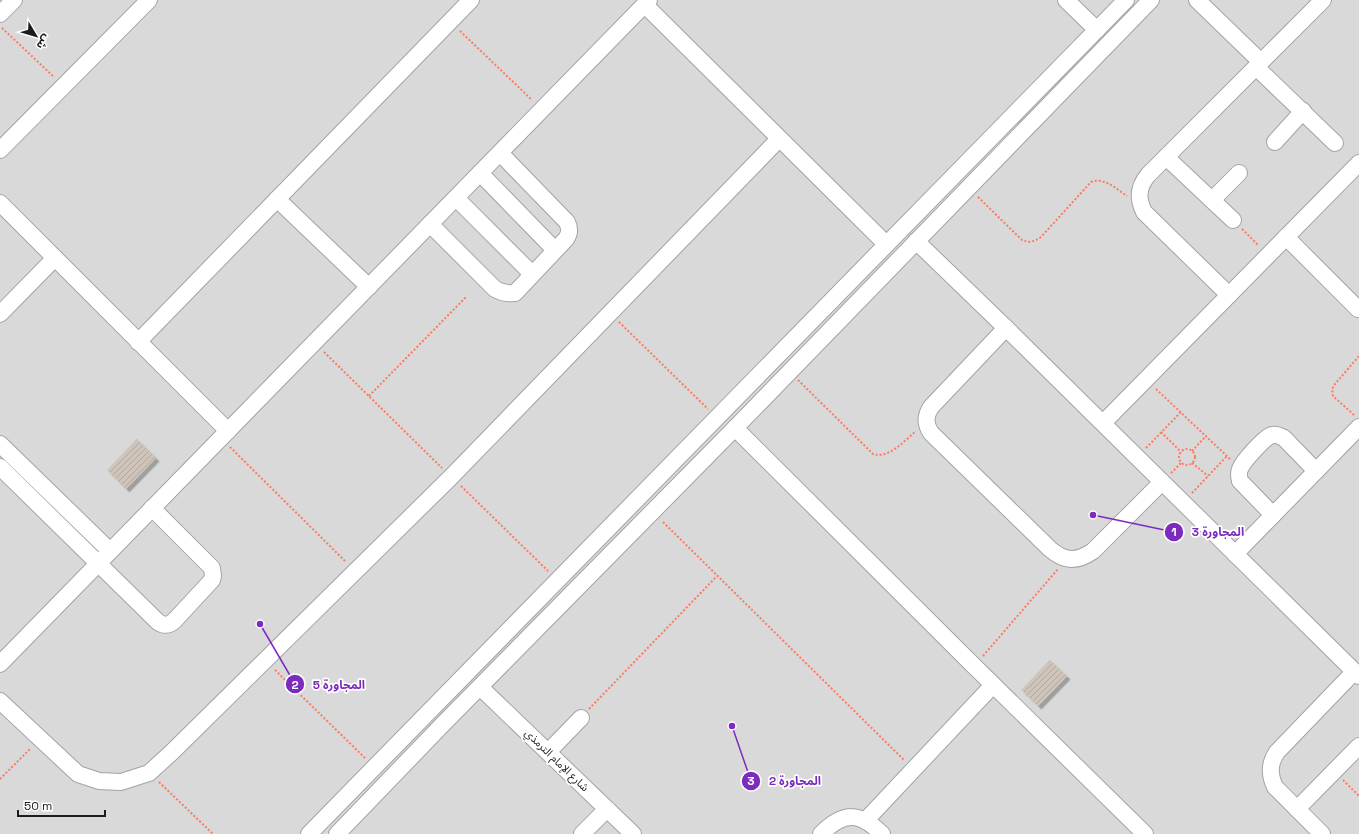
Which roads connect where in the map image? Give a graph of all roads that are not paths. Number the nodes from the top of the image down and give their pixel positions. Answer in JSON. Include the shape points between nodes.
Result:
{"nodes":[{"id":1,"x":14,"y":0,"type":"edge"},
{"id":2,"x":149,"y":0,"type":"edge"},
{"id":3,"x":471,"y":0,"type":"edge"},
{"id":4,"x":1066,"y":0,"type":"edge"},
{"id":5,"x":1126,"y":0,"type":"edge"},
{"id":6,"x":1197,"y":0,"type":"edge"},
{"id":7,"x":1323,"y":0,"type":"edge"},
{"id":8,"x":647,"y":2,"type":"edge"},
{"id":9,"x":1144,"y":2,"type":"edge"},
{"id":10,"x":0,"y":14,"type":"edge"},
{"id":11,"x":1097,"y":30,"type":"junction"},
{"id":12,"x":1259,"y":64,"type":"junction"},
{"id":13,"x":1044,"y":83,"type":"junction"},
{"id":14,"x":1057,"y":96,"type":"junction"},
{"id":15,"x":1303,"y":111,"type":"junction"},
{"id":16,"x":779,"y":139,"type":"junction"},
{"id":17,"x":1275,"y":142,"type":"dead end"},
{"id":18,"x":1335,"y":142,"type":"dead end"},
{"id":19,"x":0,"y":150,"type":"edge"},
{"id":20,"x":500,"y":153,"type":"junction"},
{"id":21,"x":1166,"y":157,"type":"junction"},
{"id":22,"x":1359,"y":163,"type":"edge"},
{"id":23,"x":480,"y":173,"type":"junction"},
{"id":24,"x":1239,"y":173,"type":"dead end"},
{"id":25,"x":938,"y":191,"type":"junction"},
{"id":26,"x":456,"y":198,"type":"junction"},
{"id":27,"x":277,"y":199,"type":"junction"},
{"id":28,"x":1212,"y":200,"type":"junction"},
{"id":29,"x":0,"y":203,"type":"edge"},
{"id":30,"x":951,"y":205,"type":"junction"},
{"id":31,"x":1233,"y":220,"type":"road end"},
{"id":32,"x":430,"y":224,"type":"junction"},
{"id":33,"x":1286,"y":237,"type":"junction"},
{"id":34,"x":916,"y":241,"type":"junction"},
{"id":35,"x":886,"y":244,"type":"junction"},
{"id":36,"x":555,"y":250,"type":"junction"},
{"id":37,"x":55,"y":258,"type":"junction"},
{"id":38,"x":532,"y":274,"type":"junction"},
{"id":39,"x":369,"y":287,"type":"junction"},
{"id":40,"x":840,"y":291,"type":"junction"},
{"id":41,"x":1228,"y":295,"type":"junction"},
{"id":42,"x":854,"y":305,"type":"junction"},
{"id":43,"x":1358,"y":309,"type":"edge"},
{"id":44,"x":0,"y":314,"type":"edge"},
{"id":45,"x":1006,"y":328,"type":"junction"},
{"id":46,"x":138,"y":342,"type":"junction"},
{"id":47,"x":760,"y":374,"type":"junction"},
{"id":48,"x":774,"y":388,"type":"junction"},
{"id":49,"x":1103,"y":423,"type":"junction"},
{"id":50,"x":1359,"y":427,"type":"edge"},
{"id":51,"x":735,"y":428,"type":"junction"},
{"id":52,"x":224,"y":435,"type":"junction"},
{"id":53,"x":0,"y":444,"type":"edge"},
{"id":54,"x":0,"y":467,"type":"edge"},
{"id":55,"x":670,"y":467,"type":"junction"},
{"id":56,"x":1316,"y":471,"type":"junction"},
{"id":57,"x":684,"y":480,"type":"junction"},
{"id":58,"x":1162,"y":482,"type":"junction"},
{"id":59,"x":152,"y":508,"type":"junction"},
{"id":60,"x":1273,"y":515,"type":"junction"},
{"id":61,"x":110,"y":551,"type":"junction"},
{"id":62,"x":1235,"y":554,"type":"junction"},
{"id":63,"x":99,"y":563,"type":"junction"},
{"id":64,"x":506,"y":635,"type":"junction"},
{"id":65,"x":518,"y":648,"type":"junction"},
{"id":66,"x":0,"y":664,"type":"edge"},
{"id":67,"x":1357,"y":674,"type":"edge"},
{"id":68,"x":993,"y":685,"type":"junction"},
{"id":69,"x":480,"y":687,"type":"junction"},
{"id":70,"x":0,"y":701,"type":"edge"},
{"id":71,"x":431,"y":711,"type":"junction"},
{"id":72,"x":581,"y":718,"type":"road end"},
{"id":73,"x":444,"y":723,"type":"junction"},
{"id":74,"x":1358,"y":748,"type":"edge"},
{"id":75,"x":548,"y":752,"type":"junction"},
{"id":76,"x":607,"y":808,"type":"junction"},
{"id":77,"x":1297,"y":809,"type":"junction"},
{"id":78,"x":866,"y":820,"type":"junction"},
{"id":79,"x":310,"y":834,"type":"edge"},
{"id":80,"x":337,"y":834,"type":"edge"},
{"id":81,"x":582,"y":834,"type":"edge"},
{"id":82,"x":633,"y":834,"type":"edge"},
{"id":83,"x":821,"y":834,"type":"edge"},
{"id":84,"x":882,"y":834,"type":"edge"},
{"id":85,"x":1145,"y":834,"type":"edge"},
{"id":86,"x":1322,"y":834,"type":"edge"}],
"edges":[{"from":1,"to":10,"type":"street"},
{"from":2,"to":19,"type":"street"},
{"from":3,"to":27,"type":"street"},
{"from":4,"to":11,"type":"street"},
{"from":5,"to":11,"type":"street"},
{"from":6,"to":12,"type":"street"},
{"from":7,"to":12,"type":"street"},
{"from":8,"to":16,"type":"street"},
{"from":8,"to":20,"type":"street"},
{"from":9,"to":14,"type":"street"},
{"from":11,"to":13,"type":"street"},
{"from":12,"to":15,"type":"street"},
{"from":12,"to":21,"type":"street"},
{"from":13,"to":14,"type":"street"},
{"from":13,"to":25,"type":"street"},
{"from":14,"to":30,"type":"street"},
{"from":15,"to":17,"type":"street"},
{"from":15,"to":18,"type":"street"},
{"from":16,"to":35,"type":"street"},
{"from":16,"to":70,"type":"street","via":[[451,477],[149,773],[121,782],[99,781],[78,774]]},
{"from":20,"to":23,"type":"street"},
{"from":20,"to":36,"type":"street","via":[[567,222],[569,234]]},
{"from":21,"to":28,"type":"street"},
{"from":21,"to":41,"type":"street","via":[[1143,181],[1139,193],[1140,205],[1144,212]]},
{"from":22,"to":33,"type":"street"},
{"from":23,"to":26,"type":"street"},
{"from":23,"to":36,"type":"street"},
{"from":24,"to":28,"type":"street"},
{"from":25,"to":30,"type":"street"},
{"from":25,"to":35,"type":"street"},
{"from":26,"to":32,"type":"street"},
{"from":26,"to":38,"type":"street"},
{"from":27,"to":39,"type":"street"},
{"from":27,"to":46,"type":"street"},
{"from":28,"to":31,"type":"street"},
{"from":29,"to":37,"type":"street"},
{"from":30,"to":34,"type":"street"},
{"from":32,"to":38,"type":"street","via":[[501,293],[515,293]]},
{"from":32,"to":39,"type":"street"},
{"from":33,"to":41,"type":"street"},
{"from":33,"to":43,"type":"street"},
{"from":34,"to":42,"type":"street"},
{"from":34,"to":45,"type":"street"},
{"from":35,"to":40,"type":"street"},
{"from":36,"to":38,"type":"street"},
{"from":37,"to":44,"type":"street"},
{"from":37,"to":46,"type":"street"},
{"from":39,"to":52,"type":"street"},
{"from":40,"to":42,"type":"street"},
{"from":40,"to":47,"type":"street"},
{"from":41,"to":49,"type":"street"},
{"from":42,"to":48,"type":"street"},
{"from":45,"to":49,"type":"street"},
{"from":45,"to":58,"type":"street","via":[[931,407],[926,423],[931,433],[1050,549],[1066,559],[1085,557],[1093,552]]},
{"from":46,"to":52,"type":"street"},
{"from":47,"to":48,"type":"street"},
{"from":47,"to":55,"type":"street"},
{"from":48,"to":51,"type":"street"},
{"from":49,"to":58,"type":"street"},
{"from":50,"to":56,"type":"street"},
{"from":51,"to":57,"type":"street"},
{"from":51,"to":68,"type":"street"},
{"from":52,"to":59,"type":"street"},
{"from":53,"to":61,"type":"street"},
{"from":54,"to":63,"type":"street"},
{"from":55,"to":57,"type":"street"},
{"from":55,"to":64,"type":"street"},
{"from":56,"to":60,"type":"street"},
{"from":56,"to":60,"type":"street","via":[[1284,438],[1275,434],[1267,437],[1239,472],[1240,481]]},
{"from":57,"to":65,"type":"street"},
{"from":58,"to":62,"type":"street"},
{"from":59,"to":61,"type":"street"},
{"from":59,"to":63,"type":"street","via":[[212,568],[213,572],[212,580],[175,620],[171,624],[162,625]]},
{"from":60,"to":62,"type":"street"},
{"from":61,"to":63,"type":"street"},
{"from":62,"to":67,"type":"street"},
{"from":63,"to":66,"type":"street"},
{"from":64,"to":65,"type":"street"},
{"from":64,"to":71,"type":"street"},
{"from":65,"to":69,"type":"street"},
{"from":67,"to":77,"type":"street","via":[[1273,758],[1270,773],[1275,787]]},
{"from":68,"to":78,"type":"street"},
{"from":68,"to":85,"type":"street"},
{"from":69,"to":73,"type":"street"},
{"from":69,"to":75,"type":"street","name":"شارع الإمام الترمذي"},
{"from":71,"to":73,"type":"street"},
{"from":71,"to":79,"type":"street"},
{"from":72,"to":75,"type":"street"},
{"from":73,"to":80,"type":"street"},
{"from":74,"to":77,"type":"street"},
{"from":75,"to":76,"type":"street","name":"شارع الإمام الترمذي"},
{"from":76,"to":81,"type":"street"},
{"from":76,"to":82,"type":"street","name":"شارع الإمام الترمذي"},
{"from":77,"to":86,"type":"street"},
{"from":78,"to":83,"type":"street","via":[[852,817],[838,820]]},
{"from":78,"to":84,"type":"street"}]}
